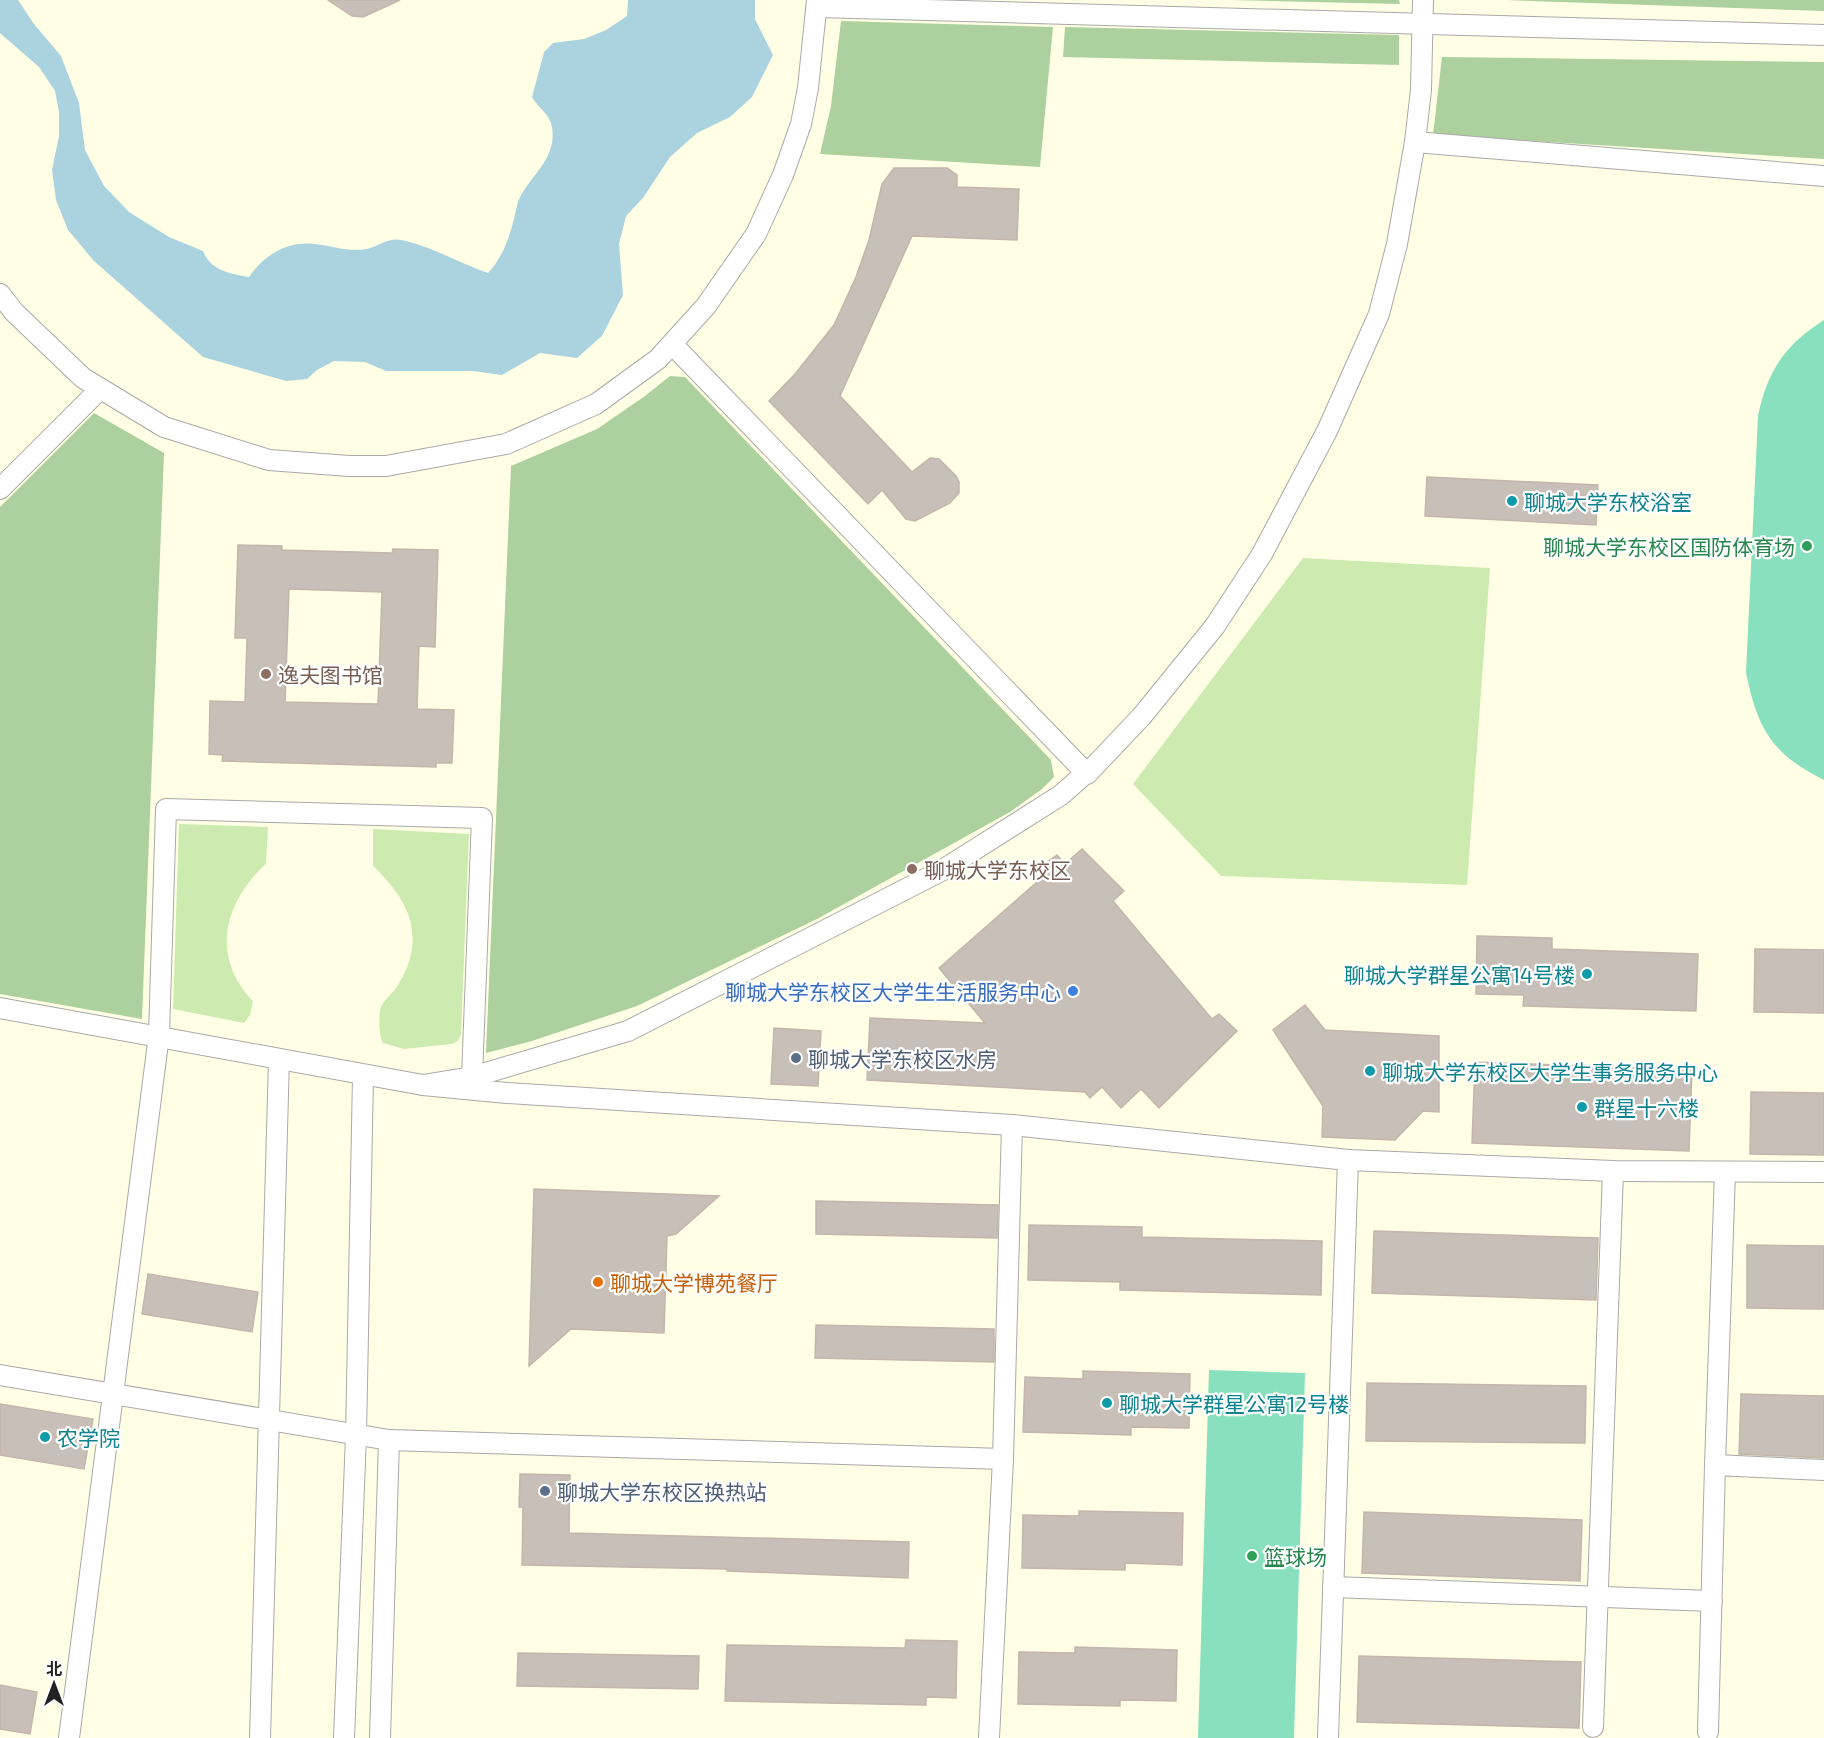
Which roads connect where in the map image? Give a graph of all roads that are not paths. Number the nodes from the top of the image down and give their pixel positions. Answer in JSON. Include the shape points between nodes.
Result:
{"nodes":[{"id":1,"x":1423,"y":0,"type":"edge"},
{"id":2,"x":817,"y":3,"type":"edge"},
{"id":3,"x":980,"y":5,"type":"edge"},
{"id":4,"x":1422,"y":24,"type":"junction"},
{"id":5,"x":1824,"y":36,"type":"edge"},
{"id":6,"x":1415,"y":142,"type":"junction"},
{"id":7,"x":1824,"y":176,"type":"edge"},
{"id":8,"x":0,"y":294,"type":"edge"},
{"id":9,"x":672,"y":344,"type":"junction"},
{"id":10,"x":100,"y":389,"type":"junction"},
{"id":11,"x":0,"y":489,"type":"edge"},
{"id":12,"x":1086,"y":773,"type":"junction"},
{"id":13,"x":0,"y":1008,"type":"edge"},
{"id":14,"x":159,"y":1035,"type":"junction"},
{"id":15,"x":279,"y":1059,"type":"junction"},
{"id":16,"x":507,"y":1065,"type":"junction"},
{"id":17,"x":363,"y":1076,"type":"junction"},
{"id":18,"x":472,"y":1077,"type":"junction"},
{"id":19,"x":423,"y":1085,"type":"junction"},
{"id":20,"x":507,"y":1093,"type":"junction"},
{"id":21,"x":1012,"y":1125,"type":"junction"},
{"id":22,"x":1348,"y":1160,"type":"junction"},
{"id":23,"x":1613,"y":1171,"type":"junction"},
{"id":24,"x":1725,"y":1172,"type":"junction"},
{"id":25,"x":1824,"y":1173,"type":"edge"},
{"id":26,"x":0,"y":1375,"type":"edge"},
{"id":27,"x":113,"y":1392,"type":"junction"},
{"id":28,"x":269,"y":1422,"type":"junction"},
{"id":29,"x":356,"y":1436,"type":"junction"},
{"id":30,"x":389,"y":1440,"type":"junction"},
{"id":31,"x":1003,"y":1460,"type":"junction"},
{"id":32,"x":1715,"y":1465,"type":"junction"},
{"id":33,"x":1824,"y":1470,"type":"edge"},
{"id":34,"x":1333,"y":1587,"type":"junction"},
{"id":35,"x":1598,"y":1596,"type":"junction"},
{"id":36,"x":1712,"y":1601,"type":"junction"},
{"id":37,"x":1593,"y":1727,"type":"dead end"},
{"id":38,"x":1708,"y":1732,"type":"dead end"},
{"id":39,"x":69,"y":1738,"type":"edge"},
{"id":40,"x":260,"y":1738,"type":"edge"},
{"id":41,"x":344,"y":1738,"type":"edge"},
{"id":42,"x":380,"y":1738,"type":"edge"},
{"id":43,"x":989,"y":1738,"type":"edge"},
{"id":44,"x":1328,"y":1738,"type":"edge"}],
"edges":[{"from":1,"to":4,"type":"street"},
{"from":2,"to":3,"type":"street"},
{"from":2,"to":9,"type":"street","via":[[801,124],[783,175],[756,234],[706,306]]},
{"from":3,"to":4,"type":"street"},
{"from":4,"to":5,"type":"street"},
{"from":4,"to":6,"type":"street"},
{"from":6,"to":7,"type":"street"},
{"from":6,"to":12,"type":"street","via":[[1397,244],[1379,314],[1327,431],[1262,554],[1215,626],[1142,716]]},
{"from":8,"to":10,"type":"street","via":[[83,378]]},
{"from":9,"to":10,"type":"street","via":[[658,359],[596,404],[506,444],[386,466],[269,460],[164,427]]},
{"from":9,"to":12,"type":"street"},
{"from":10,"to":11,"type":"street"},
{"from":12,"to":16,"type":"street","via":[[1029,817],[941,872],[704,994],[628,1031]]},
{"from":13,"to":14,"type":"street"},
{"from":14,"to":15,"type":"street"},
{"from":14,"to":18,"type":"street","via":[[166,809],[482,818]]},
{"from":14,"to":27,"type":"street"},
{"from":15,"to":17,"type":"street"},
{"from":15,"to":28,"type":"street"},
{"from":16,"to":18,"type":"street"},
{"from":16,"to":20,"type":"street"},
{"from":17,"to":19,"type":"street"},
{"from":17,"to":29,"type":"street"},
{"from":18,"to":19,"type":"street"},
{"from":19,"to":20,"type":"street"},
{"from":20,"to":21,"type":"street"},
{"from":21,"to":22,"type":"street"},
{"from":21,"to":31,"type":"street"},
{"from":22,"to":23,"type":"street"},
{"from":22,"to":34,"type":"street"},
{"from":23,"to":24,"type":"street"},
{"from":23,"to":35,"type":"street"},
{"from":24,"to":25,"type":"street"},
{"from":24,"to":32,"type":"street"},
{"from":26,"to":27,"type":"street"},
{"from":27,"to":28,"type":"street"},
{"from":27,"to":39,"type":"street"},
{"from":28,"to":29,"type":"street"},
{"from":28,"to":40,"type":"street"},
{"from":29,"to":30,"type":"street"},
{"from":29,"to":41,"type":"street"},
{"from":30,"to":31,"type":"street"},
{"from":30,"to":42,"type":"street"},
{"from":31,"to":43,"type":"street"},
{"from":32,"to":33,"type":"street"},
{"from":32,"to":36,"type":"street"},
{"from":34,"to":35,"type":"street"},
{"from":34,"to":44,"type":"street"},
{"from":35,"to":36,"type":"street"},
{"from":35,"to":37,"type":"street"},
{"from":36,"to":38,"type":"street"}]}
